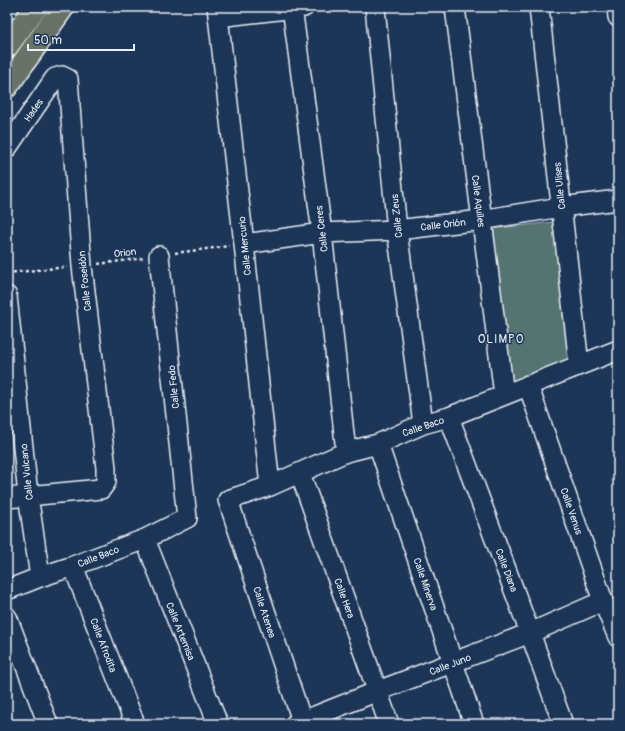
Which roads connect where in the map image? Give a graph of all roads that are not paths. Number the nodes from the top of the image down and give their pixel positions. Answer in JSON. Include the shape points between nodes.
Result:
{"nodes":[{"id":1,"x":9,"y":7,"type":"edge"},
{"id":2,"x":36,"y":7,"type":"edge"},
{"id":3,"x":64,"y":7,"type":"edge"},
{"id":4,"x":296,"y":7,"type":"edge"},
{"id":5,"x":375,"y":7,"type":"edge"},
{"id":6,"x":455,"y":7,"type":"edge"},
{"id":7,"x":539,"y":7,"type":"edge"},
{"id":8,"x":617,"y":7,"type":"edge"},
{"id":9,"x":7,"y":10,"type":"edge"},
{"id":10,"x":217,"y":12,"type":"edge"},
{"id":11,"x":618,"y":17,"type":"edge"},
{"id":12,"x":7,"y":46,"type":"edge"},
{"id":13,"x":62,"y":76,"type":"joint"},
{"id":14,"x":7,"y":86,"type":"edge"},
{"id":15,"x":7,"y":148,"type":"edge"},
{"id":16,"x":618,"y":200,"type":"edge"},
{"id":17,"x":561,"y":207,"type":"junction"},
{"id":18,"x":481,"y":220,"type":"junction"},
{"id":19,"x":397,"y":230,"type":"junction"},
{"id":20,"x":322,"y":233,"type":"junction"},
{"id":21,"x":244,"y":244,"type":"junction"},
{"id":22,"x":159,"y":256,"type":"road end"},
{"id":23,"x":7,"y":296,"type":"edge"},
{"id":24,"x":618,"y":350,"type":"edge"},
{"id":25,"x":579,"y":365,"type":"junction"},
{"id":26,"x":528,"y":385,"type":"junction"},
{"id":27,"x":504,"y":395,"type":"junction"},
{"id":28,"x":449,"y":417,"type":"junction"},
{"id":29,"x":423,"y":424,"type":"junction"},
{"id":30,"x":378,"y":444,"type":"junction"},
{"id":31,"x":346,"y":452,"type":"junction"},
{"id":32,"x":300,"y":473,"type":"junction"},
{"id":33,"x":270,"y":486,"type":"junction"},
{"id":34,"x":28,"y":495,"type":"junction"},
{"id":35,"x":7,"y":498,"type":"edge"},
{"id":36,"x":228,"y":500,"type":"joint"},
{"id":37,"x":188,"y":518,"type":"joint"},
{"id":38,"x":145,"y":539,"type":"junction"},
{"id":39,"x":73,"y":566,"type":"junction"},
{"id":40,"x":40,"y":576,"type":"junction"},
{"id":41,"x":7,"y":590,"type":"edge"},
{"id":42,"x":603,"y":602,"type":"junction"},
{"id":43,"x":7,"y":617,"type":"edge"},
{"id":44,"x":530,"y":633,"type":"junction"},
{"id":45,"x":618,"y":636,"type":"edge"},
{"id":46,"x":453,"y":663,"type":"junction"},
{"id":47,"x":378,"y":691,"type":"junction"},
{"id":48,"x":300,"y":723,"type":"edge"},
{"id":49,"x":48,"y":724,"type":"edge"},
{"id":50,"x":134,"y":724,"type":"edge"},
{"id":51,"x":218,"y":724,"type":"edge"},
{"id":52,"x":389,"y":724,"type":"edge"},
{"id":53,"x":474,"y":724,"type":"edge"},
{"id":54,"x":563,"y":724,"type":"edge"}],
"edges":[{"from":1,"to":9,"type":"street"},
{"from":2,"to":12,"type":"main road"},
{"from":3,"to":14,"type":"main road"},
{"from":4,"to":10,"type":"street"},
{"from":4,"to":20,"type":"street","name":"Calle Ceres"},
{"from":5,"to":19,"type":"street","name":"Calle Zeus"},
{"from":6,"to":18,"type":"street","name":"Calle Aquiles"},
{"from":7,"to":17,"type":"street","name":"Calle Ulises"},
{"from":8,"to":11,"type":"street"},
{"from":10,"to":21,"type":"street","name":"Calle Mercurio"},
{"from":13,"to":15,"type":"street","name":"Hades","via":[[55,78]]},
{"from":13,"to":34,"type":"street","name":"Calle Poseidón","via":[[68,79],[82,266],[106,482],[101,489]]},
{"from":16,"to":17,"type":"street","name":"Calle Orión"},
{"from":17,"to":18,"type":"street","name":"Calle Orión"},
{"from":17,"to":25,"type":"street","name":"Calle Ulises"},
{"from":18,"to":19,"type":"street","name":"Calle Orión"},
{"from":18,"to":27,"type":"street","name":"Calle Aquiles"},
{"from":19,"to":20,"type":"street","name":"Calle Orión"},
{"from":19,"to":29,"type":"street","name":"Calle Zeus"},
{"from":20,"to":21,"type":"street","name":"Calle Orión"},
{"from":20,"to":31,"type":"street","name":"Calle Ceres"},
{"from":21,"to":33,"type":"street","name":"Calle Mercurio"},
{"from":22,"to":37,"type":"street","name":"Calle Fedo"},
{"from":23,"to":34,"type":"street","name":"Calle Vulcano"},
{"from":24,"to":25,"type":"street","name":"Calle Baco"},
{"from":25,"to":26,"type":"street","name":"Calle Baco"},
{"from":26,"to":27,"type":"street","name":"Calle Baco"},
{"from":26,"to":42,"type":"street","name":"Calle Venus"},
{"from":27,"to":28,"type":"street","name":"Calle Baco"},
{"from":28,"to":29,"type":"street","name":"Calle Baco"},
{"from":28,"to":44,"type":"street","name":"Calle Diana"},
{"from":29,"to":30,"type":"street","name":"Calle Baco"},
{"from":30,"to":31,"type":"street","name":"Calle Baco"},
{"from":30,"to":46,"type":"street","name":"Calle Minerva"},
{"from":31,"to":32,"type":"street","name":"Calle Baco"},
{"from":32,"to":33,"type":"street","name":"Calle Baco"},
{"from":32,"to":47,"type":"street","name":"Calle Hera"},
{"from":33,"to":36,"type":"street","name":"Calle Baco"},
{"from":34,"to":35,"type":"street"},
{"from":34,"to":40,"type":"street","name":"Calle Vulcano"},
{"from":36,"to":48,"type":"street","name":"Calle Atenea"},
{"from":37,"to":38,"type":"street","name":"Calle Baco"},
{"from":38,"to":39,"type":"street","name":"Calle Baco"},
{"from":38,"to":51,"type":"street","name":"Calle Artemisa"},
{"from":39,"to":40,"type":"street","name":"Calle Baco"},
{"from":39,"to":50,"type":"street","name":"Calle Afrodita"},
{"from":40,"to":41,"type":"street","name":"Calle Baco"},
{"from":42,"to":44,"type":"street","name":"Calle Juno"},
{"from":42,"to":45,"type":"street","name":"Calle Venus"},
{"from":43,"to":49,"type":"street"},
{"from":44,"to":46,"type":"street","name":"Calle Juno"},
{"from":44,"to":54,"type":"street","name":"Calle Diana"},
{"from":46,"to":47,"type":"street","name":"Calle Juno"},
{"from":46,"to":53,"type":"street","name":"Calle Minerva"},
{"from":47,"to":48,"type":"street","name":"Calle Juno"},
{"from":47,"to":52,"type":"street","name":"Calle Hera"}]}
